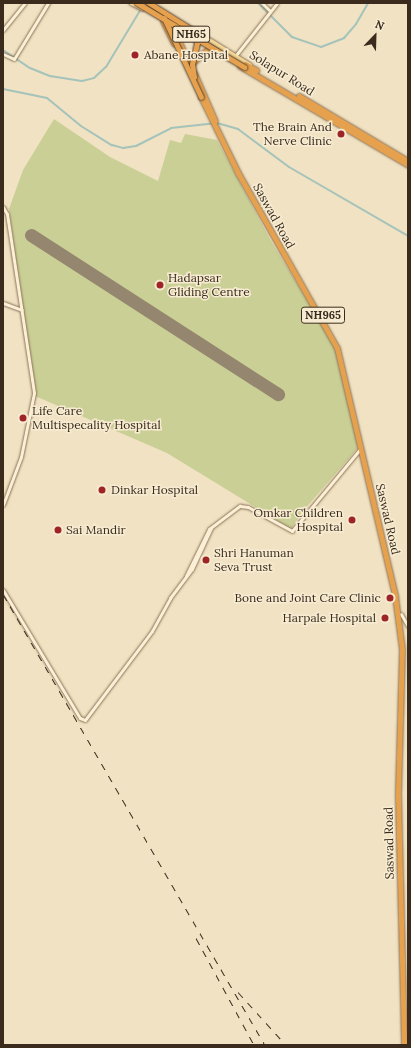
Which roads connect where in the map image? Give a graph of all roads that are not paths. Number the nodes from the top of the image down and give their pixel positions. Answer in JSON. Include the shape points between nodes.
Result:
{"nodes":[{"id":1,"x":25,"y":3,"type":"edge"},
{"id":2,"x":48,"y":3,"type":"edge"},
{"id":3,"x":131,"y":3,"type":"edge"},
{"id":4,"x":147,"y":3,"type":"edge"},
{"id":5,"x":262,"y":3,"type":"edge"},
{"id":6,"x":277,"y":3,"type":"edge"},
{"id":7,"x":140,"y":5,"type":"edge"},
{"id":8,"x":269,"y":12,"type":"junction"},
{"id":9,"x":163,"y":19,"type":"junction"},
{"id":10,"x":176,"y":20,"type":"junction"},
{"id":11,"x":172,"y":26,"type":"junction"},
{"id":12,"x":3,"y":30,"type":"edge"},
{"id":13,"x":175,"y":32,"type":"junction"},
{"id":14,"x":174,"y":44,"type":"junction"},
{"id":15,"x":209,"y":48,"type":"junction"},
{"id":16,"x":3,"y":54,"type":"edge"},
{"id":17,"x":236,"y":55,"type":"junction"},
{"id":18,"x":192,"y":62,"type":"junction"},
{"id":19,"x":245,"y":65,"type":"junction"},
{"id":20,"x":252,"y":70,"type":"junction"},
{"id":21,"x":205,"y":106,"type":"junction"},
{"id":22,"x":214,"y":122,"type":"junction"},
{"id":23,"x":408,"y":160,"type":"edge"},
{"id":24,"x":408,"y":165,"type":"edge"},
{"id":25,"x":3,"y":207,"type":"edge"},
{"id":26,"x":3,"y":303,"type":"edge"},
{"id":27,"x":22,"y":310,"type":"junction"},
{"id":28,"x":360,"y":449,"type":"junction"},
{"id":29,"x":3,"y":505,"type":"edge"},
{"id":30,"x":3,"y":590,"type":"edge"},
{"id":31,"x":401,"y":614,"type":"junction"},
{"id":32,"x":400,"y":622,"type":"junction"},
{"id":33,"x":408,"y":626,"type":"edge"},
{"id":34,"x":406,"y":1043,"type":"edge"}],
"edges":[{"from":1,"to":12,"type":"street"},
{"from":2,"to":16,"type":"street","via":[[14,59]]},
{"from":3,"to":7,"type":"main road"},
{"from":4,"to":10,"type":"main road","name":"Solapur Road"},
{"from":4,"to":22,"type":"highway","number":"NH965","bridge":true,"via":[[190,26],[196,36],[192,73]]},
{"from":5,"to":8,"type":"street"},
{"from":6,"to":8,"type":"street"},
{"from":7,"to":9,"type":"highway","number":"NH65","bridge":true},
{"from":7,"to":9,"type":"main road"},
{"from":7,"to":19,"type":"highway","number":"NH65","bridge":true},
{"from":8,"to":17,"type":"street"},
{"from":9,"to":11,"type":"main road"},
{"from":9,"to":14,"type":"highway"},
{"from":9,"to":19,"type":"highway","number":"NH65","bridge":true},
{"from":9,"to":21,"type":"highway","number":"NH965","bridge":true},
{"from":10,"to":11,"type":"highway"},
{"from":10,"to":17,"type":"main road","name":"Solapur Road"},
{"from":11,"to":13,"type":"highway"},
{"from":11,"to":15,"type":"highway","name":"Solapur Road"},
{"from":13,"to":14,"type":"highway"},
{"from":13,"to":18,"type":"highway","via":[[186,58]]},
{"from":14,"to":21,"type":"highway","number":"NH965"},
{"from":15,"to":18,"type":"highway"},
{"from":15,"to":20,"type":"highway","name":"Solapur Road"},
{"from":17,"to":20,"type":"main road","name":"Solapur Road"},
{"from":18,"to":22,"type":"highway","number":"NH965","via":[[192,70]]},
{"from":19,"to":20,"type":"highway","number":"NH65"},
{"from":20,"to":23,"type":"highway","name":"Solapur Road","number":"NH65"},
{"from":20,"to":24,"type":"highway","name":"Solapur Road","number":"NH65"},
{"from":21,"to":22,"type":"highway","name":"Saswad Road","number":"NH965"},
{"from":22,"to":28,"type":"highway","name":"Saswad Road","number":"NH965","via":[[332,338]]},
{"from":22,"to":31,"type":"highway","name":"Saswad Road","number":"NH965","via":[[339,345]]},
{"from":25,"to":27,"type":"street","via":[[7,214]]},
{"from":26,"to":27,"type":"street"},
{"from":27,"to":29,"type":"street","via":[[34,393],[21,457]]},
{"from":28,"to":30,"type":"street","via":[[292,531],[248,507],[240,506],[211,528],[186,576],[146,639],[84,721]]},
{"from":28,"to":32,"type":"highway","name":"Saswad Road","number":"NH965"},
{"from":31,"to":32,"type":"highway","name":"Saswad Road"},
{"from":31,"to":33,"type":"street"},
{"from":32,"to":34,"type":"highway","name":"Saswad Road","number":"NH965","via":[[399,831]]}]}
